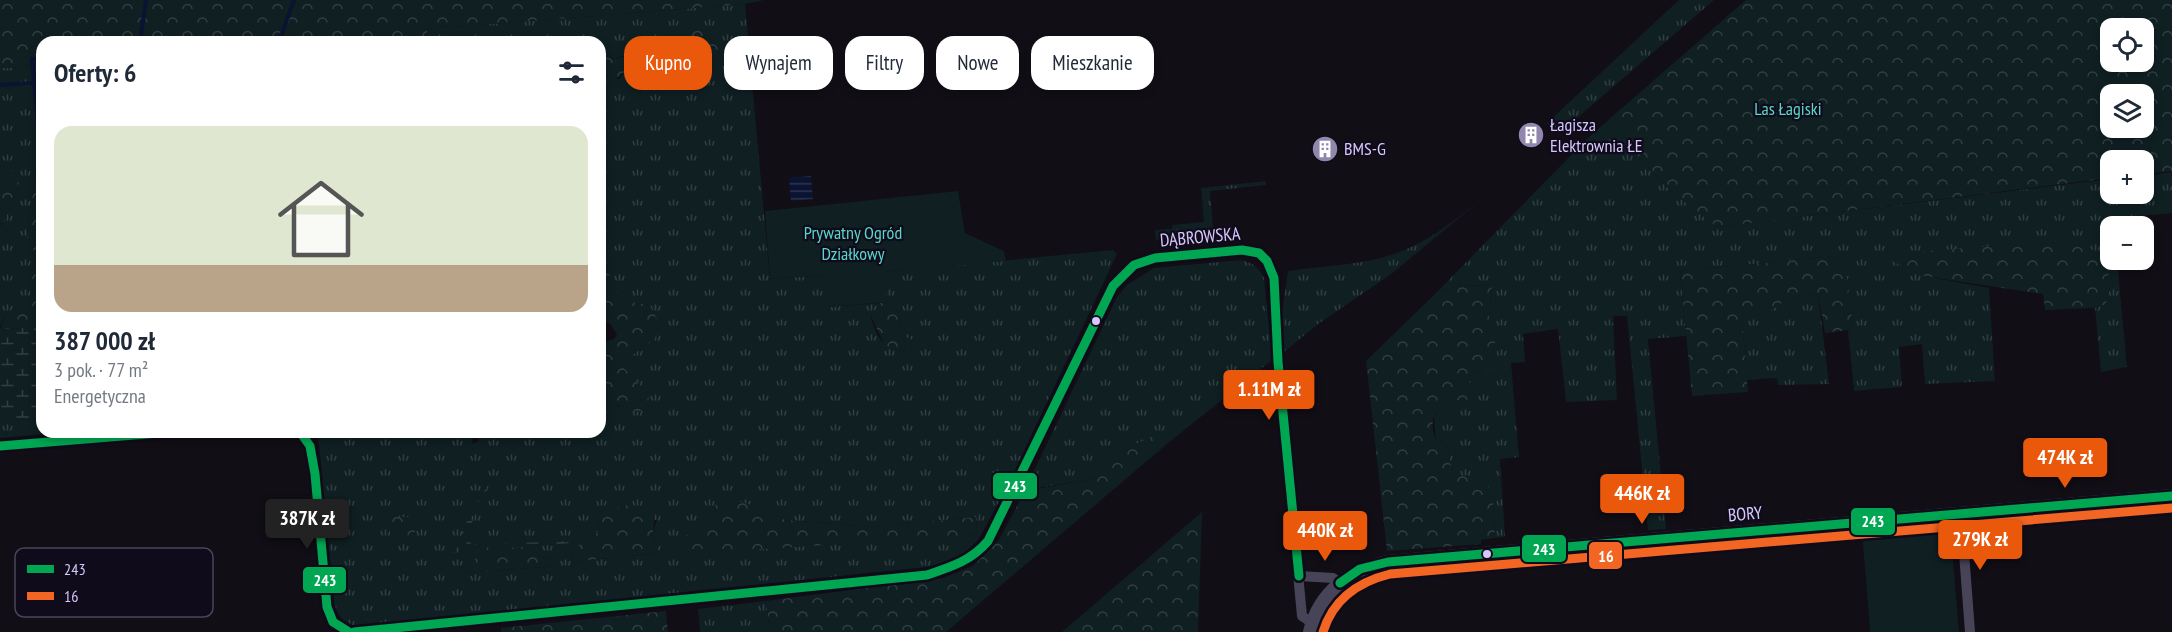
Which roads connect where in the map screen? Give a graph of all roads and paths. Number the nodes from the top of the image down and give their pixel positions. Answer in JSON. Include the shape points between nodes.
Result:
{"nodes":[{"id":1,"x":98,"y":438,"type":"edge"},
{"id":2,"x":304,"y":438,"type":"edge"},
{"id":3,"x":0,"y":446,"type":"edge"},
{"id":4,"x":2172,"y":496,"type":"edge"},
{"id":5,"x":1961,"y":513,"type":"junction"},
{"id":6,"x":1299,"y":576,"type":"junction"},
{"id":7,"x":1340,"y":583,"type":"junction"},
{"id":8,"x":1311,"y":628,"type":"edge"},
{"id":9,"x":349,"y":632,"type":"edge"},
{"id":10,"x":354,"y":632,"type":"edge"},
{"id":11,"x":1970,"y":632,"type":"edge"}],
"edges":[{"from":1,"to":3,"type":"street"},
{"from":2,"to":9,"type":"street","via":[[310,446],[315,474],[327,607],[333,622]]},
{"from":4,"to":5,"type":"street","name":"BORY"},
{"from":5,"to":7,"type":"street","name":"BORY","via":[[1388,562],[1360,569]]},
{"from":5,"to":11,"type":"street"},
{"from":6,"to":7,"type":"street","via":[[1333,578]]},
{"from":6,"to":8,"type":"street","name":"DĄBROWSKA","via":[[1302,616]]},
{"from":6,"to":10,"type":"street","name":"DĄBROWSKA","via":[[1278,362],[1274,278],[1259,253],[1242,250],[1155,258],[1134,265],[1113,286],[1006,510],[979,552],[959,565],[927,575]]},
{"from":7,"to":8,"type":"street","name":"BORY","via":[[1320,607]]}]}
